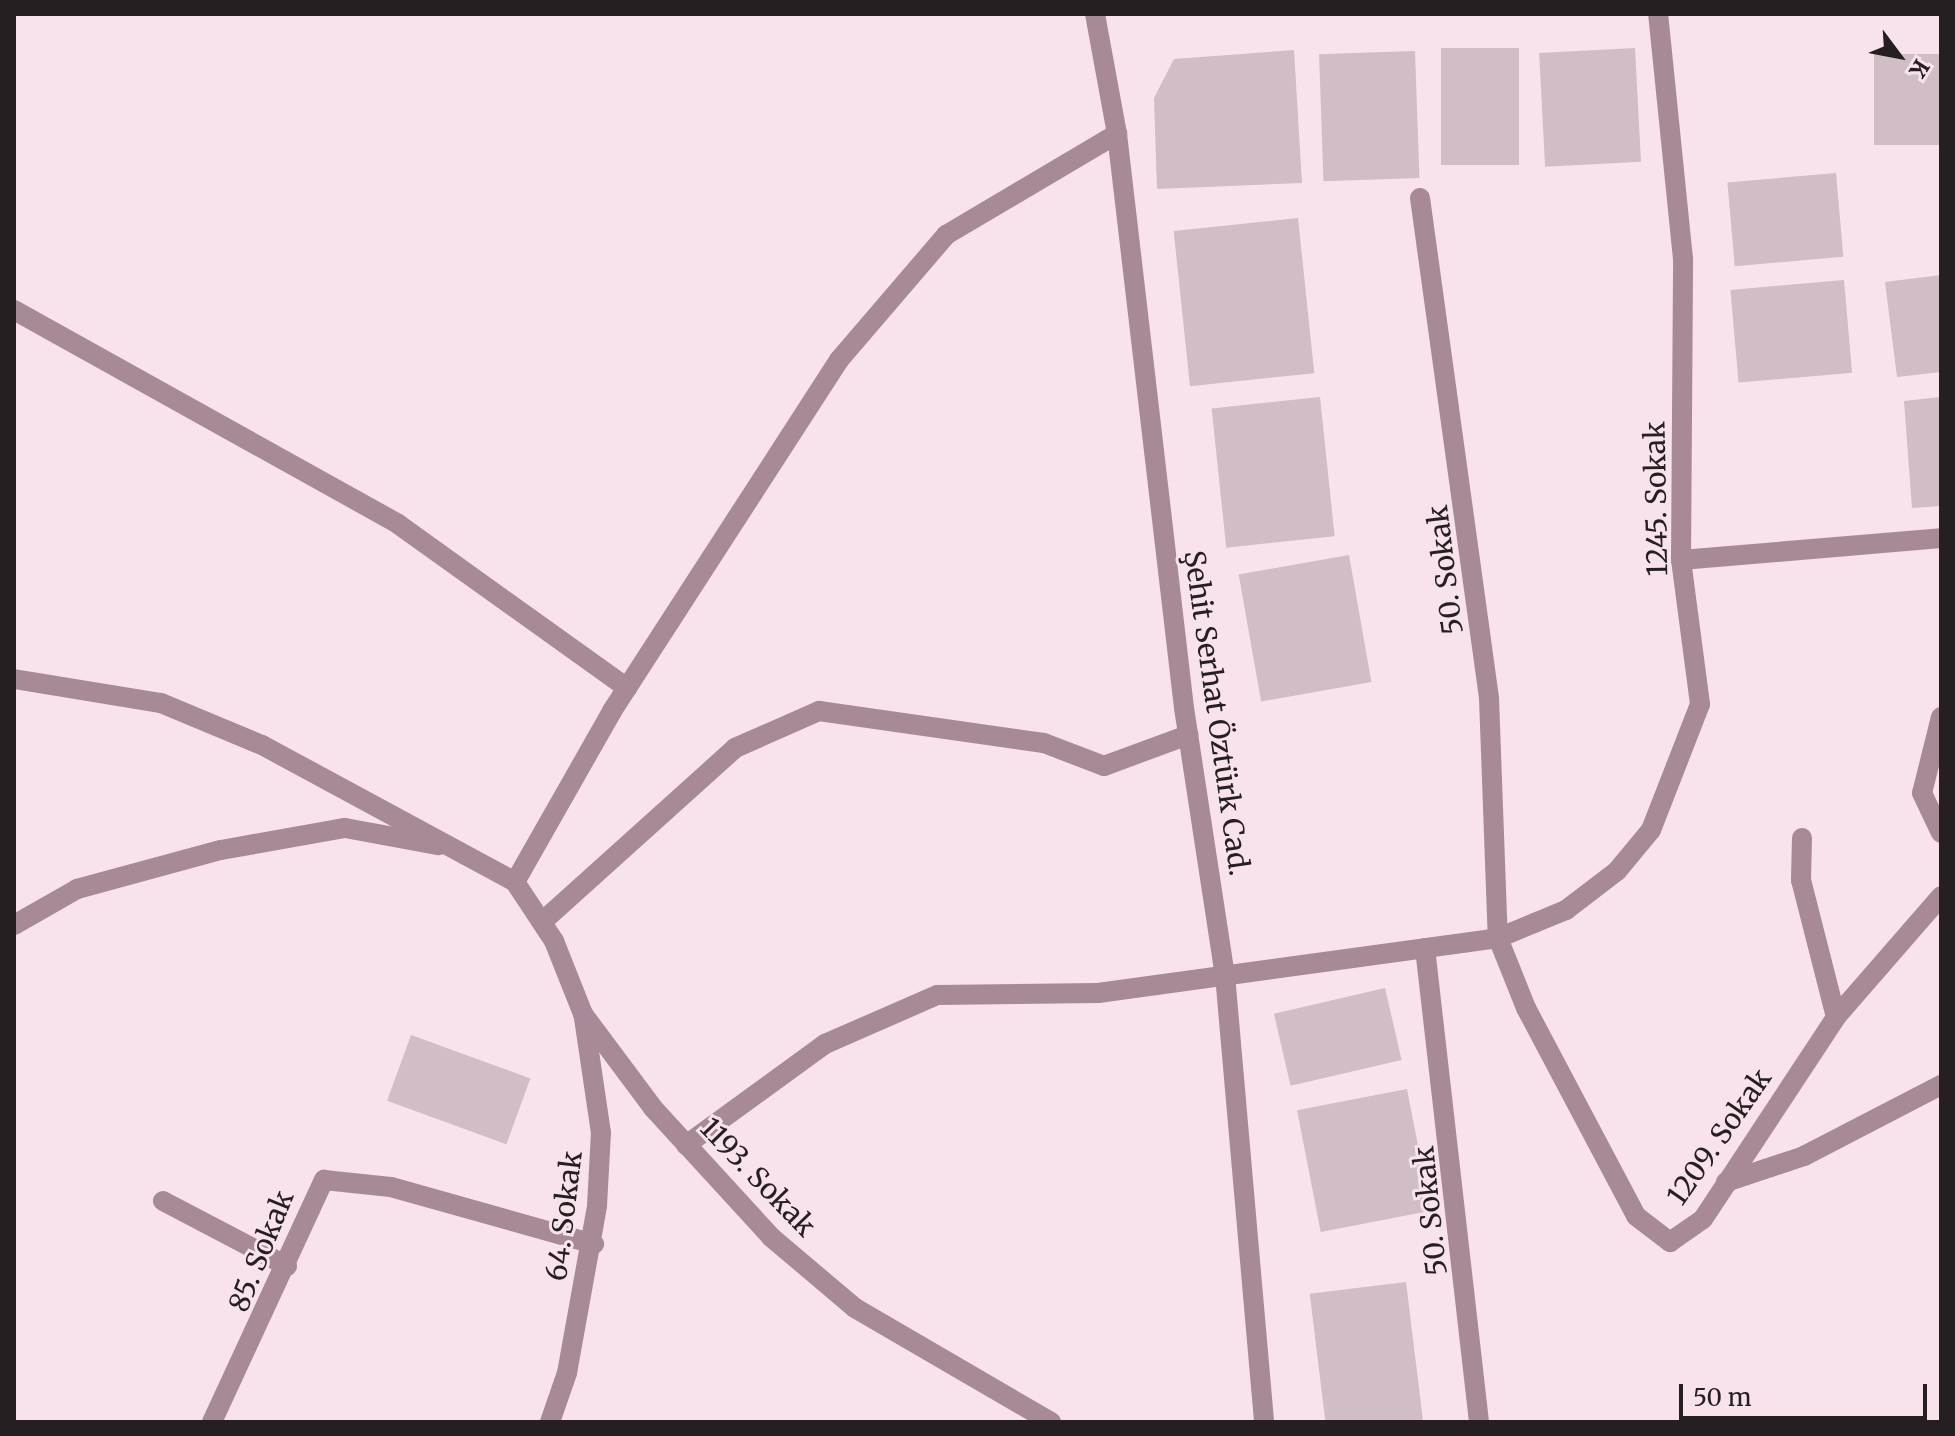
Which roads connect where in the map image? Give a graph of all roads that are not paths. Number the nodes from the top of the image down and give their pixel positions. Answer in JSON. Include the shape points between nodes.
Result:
{"nodes":[{"id":1,"x":1095,"y":14,"type":"edge"},
{"id":2,"x":1658,"y":14,"type":"edge"},
{"id":3,"x":1117,"y":134,"type":"junction"},
{"id":4,"x":1420,"y":198,"type":"dead end"},
{"id":5,"x":14,"y":310,"type":"edge"},
{"id":6,"x":1941,"y":538,"type":"edge"},
{"id":7,"x":1681,"y":560,"type":"junction"},
{"id":8,"x":14,"y":679,"type":"edge"},
{"id":9,"x":627,"y":688,"type":"junction"},
{"id":10,"x":1941,"y":717,"type":"edge"},
{"id":11,"x":1188,"y":735,"type":"junction"},
{"id":12,"x":1941,"y":833,"type":"edge"},
{"id":13,"x":1802,"y":838,"type":"dead end"},
{"id":14,"x":458,"y":849,"type":"junction"},
{"id":15,"x":515,"y":882,"type":"junction"},
{"id":16,"x":1941,"y":896,"type":"edge"},
{"id":17,"x":542,"y":922,"type":"junction"},
{"id":18,"x":14,"y":925,"type":"edge"},
{"id":19,"x":1498,"y":938,"type":"junction"},
{"id":20,"x":1425,"y":948,"type":"junction"},
{"id":21,"x":1225,"y":975,"type":"junction"},
{"id":22,"x":583,"y":1014,"type":"junction"},
{"id":23,"x":1836,"y":1017,"type":"junction"},
{"id":24,"x":1941,"y":1085,"type":"edge"},
{"id":25,"x":686,"y":1145,"type":"junction"},
{"id":26,"x":1726,"y":1182,"type":"junction"},
{"id":27,"x":163,"y":1201,"type":"dead end"},
{"id":28,"x":594,"y":1244,"type":"junction"},
{"id":29,"x":287,"y":1266,"type":"junction"},
{"id":30,"x":1039,"y":1420,"type":"edge"},
{"id":31,"x":212,"y":1422,"type":"edge"},
{"id":32,"x":550,"y":1422,"type":"edge"},
{"id":33,"x":1264,"y":1422,"type":"edge"},
{"id":34,"x":1479,"y":1422,"type":"edge"}],
"edges":[{"from":1,"to":3,"type":"street","name":"Şehit Serhat Öztürk Cad."},
{"from":2,"to":7,"type":"street","name":"1245. Sokak","via":[[1683,259]]},
{"from":3,"to":9,"type":"street","via":[[946,235],[839,360]]},
{"from":3,"to":11,"type":"street","name":"Şehit Serhat Öztürk Cad."},
{"from":4,"to":19,"type":"street","name":"50. Sokak","via":[[1489,698]]},
{"from":5,"to":9,"type":"street","via":[[398,524]]},
{"from":6,"to":7,"type":"street"},
{"from":7,"to":19,"type":"street","name":"1245. Sokak","via":[[1700,704],[1651,830],[1617,871],[1566,910]]},
{"from":8,"to":14,"type":"street","via":[[161,703],[262,745]]},
{"from":9,"to":15,"type":"street"},
{"from":10,"to":12,"type":"street","via":[[1922,793]]},
{"from":11,"to":17,"type":"street","via":[[1104,766],[1044,743],[819,711],[735,748]]},
{"from":11,"to":21,"type":"street","name":"Şehit Serhat Öztürk Cad."},
{"from":13,"to":23,"type":"street","via":[[1801,880]]},
{"from":14,"to":15,"type":"street"},
{"from":14,"to":18,"type":"street","via":[[345,828],[77,889]]},
{"from":15,"to":17,"type":"street","name":"1193. Sokak"},
{"from":16,"to":23,"type":"street","name":"1209. Sokak"},
{"from":17,"to":22,"type":"street","name":"1193. Sokak"},
{"from":19,"to":20,"type":"street","name":"1245. Sokak"},
{"from":19,"to":26,"type":"street","name":"1209. Sokak","via":[[1636,1216],[1670,1242],[1703,1219]]},
{"from":20,"to":21,"type":"street","name":"1245. Sokak"},
{"from":20,"to":34,"type":"street","name":"50. Sokak"},
{"from":21,"to":25,"type":"street","name":"1245. Sokak","via":[[1098,993],[937,995],[825,1044]]},
{"from":21,"to":33,"type":"street","name":"Şehit Serhat Öztürk Cad."},
{"from":22,"to":25,"type":"street","name":"1193. Sokak"},
{"from":22,"to":28,"type":"street","name":"64. Sokak","via":[[601,1133]]},
{"from":23,"to":26,"type":"street","name":"1209. Sokak"},
{"from":24,"to":26,"type":"street","via":[[1804,1156]]},
{"from":25,"to":30,"type":"street","name":"1193. Sokak","via":[[771,1237],[855,1308]]},
{"from":27,"to":29,"type":"street"},
{"from":28,"to":29,"type":"street","name":"85. Sokak","via":[[334,1176],[308,1203]]},
{"from":28,"to":32,"type":"street","name":"64. Sokak"},
{"from":29,"to":31,"type":"street","name":"85. Sokak"}]}
